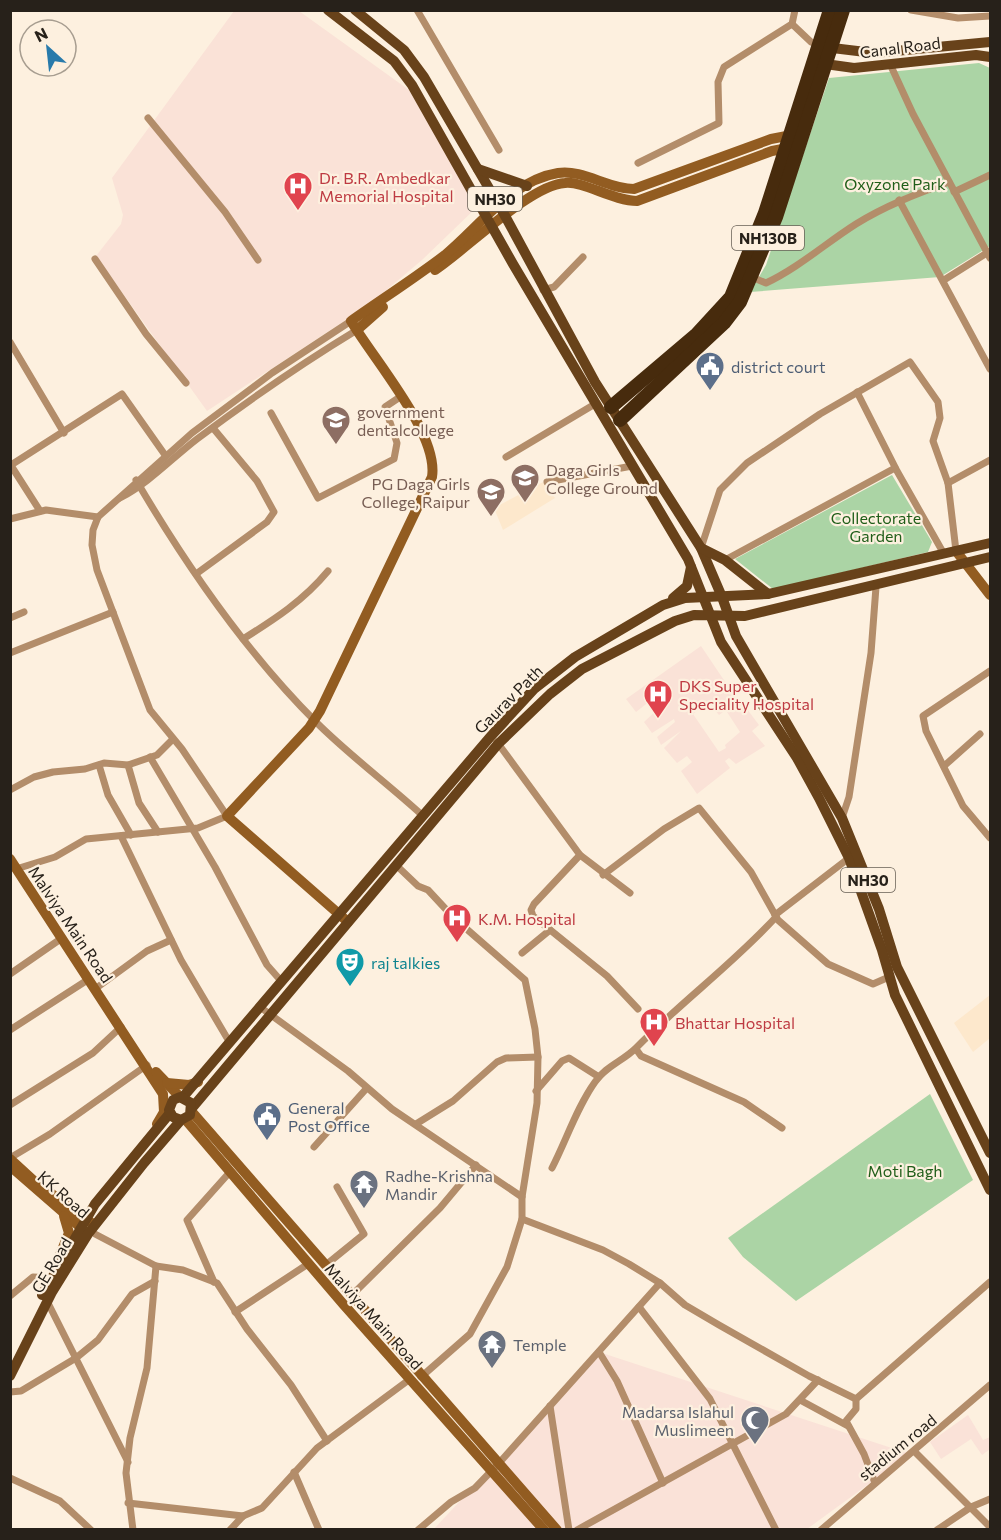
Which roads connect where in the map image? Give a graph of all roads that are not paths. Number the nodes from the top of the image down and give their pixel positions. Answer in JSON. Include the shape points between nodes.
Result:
{"nodes":[{"id":1,"x":328,"y":10,"type":"edge"},
{"id":2,"x":355,"y":10,"type":"edge"},
{"id":3,"x":417,"y":10,"type":"edge"},
{"id":4,"x":795,"y":10,"type":"edge"},
{"id":5,"x":830,"y":10,"type":"edge"},
{"id":6,"x":843,"y":10,"type":"edge"},
{"id":7,"x":911,"y":10,"type":"edge"},
{"id":8,"x":990,"y":16,"type":"edge"},
{"id":9,"x":792,"y":24,"type":"junction"},
{"id":10,"x":990,"y":42,"type":"edge"},
{"id":11,"x":824,"y":46,"type":"junction"},
{"id":12,"x":990,"y":57,"type":"edge"},
{"id":13,"x":818,"y":63,"type":"junction"},
{"id":14,"x":890,"y":64,"type":"junction"},
{"id":15,"x":148,"y":118,"type":"dead end"},
{"id":16,"x":795,"y":140,"type":"junction"},
{"id":17,"x":499,"y":150,"type":"dead end"},
{"id":18,"x":638,"y":163,"type":"dead end"},
{"id":19,"x":478,"y":169,"type":"junction"},
{"id":20,"x":990,"y":175,"type":"edge"},
{"id":21,"x":949,"y":182,"type":"junction"},
{"id":22,"x":527,"y":186,"type":"junction"},
{"id":23,"x":954,"y":192,"type":"junction"},
{"id":24,"x":899,"y":200,"type":"junction"},
{"id":25,"x":498,"y":203,"type":"junction"},
{"id":26,"x":486,"y":214,"type":"junction"},
{"id":27,"x":504,"y":214,"type":"junction"},
{"id":28,"x":492,"y":226,"type":"junction"},
{"id":29,"x":990,"y":254,"type":"edge"},
{"id":30,"x":583,"y":257,"type":"dead end"},
{"id":31,"x":95,"y":259,"type":"dead end"},
{"id":32,"x":258,"y":260,"type":"dead end"},
{"id":33,"x":747,"y":276,"type":"junction"},
{"id":34,"x":944,"y":280,"type":"junction"},
{"id":35,"x":543,"y":290,"type":"junction"},
{"id":36,"x":354,"y":326,"type":"junction"},
{"id":37,"x":10,"y":342,"type":"edge"},
{"id":38,"x":990,"y":369,"type":"edge"},
{"id":39,"x":186,"y":383,"type":"dead end"},
{"id":40,"x":857,"y":393,"type":"junction"},
{"id":41,"x":400,"y":397,"type":"junction"},
{"id":42,"x":595,"y":404,"type":"junction"},
{"id":43,"x":611,"y":407,"type":"junction"},
{"id":44,"x":271,"y":413,"type":"dead end"},
{"id":45,"x":620,"y":420,"type":"junction"},
{"id":46,"x":213,"y":428,"type":"junction"},
{"id":47,"x":64,"y":433,"type":"junction"},
{"id":48,"x":165,"y":455,"type":"junction"},
{"id":49,"x":506,"y":457,"type":"dead end"},
{"id":50,"x":990,"y":460,"type":"edge"},
{"id":51,"x":11,"y":465,"type":"edge"},
{"id":52,"x":633,"y":466,"type":"junction"},
{"id":53,"x":895,"y":468,"type":"junction"},
{"id":54,"x":547,"y":482,"type":"dead end"},
{"id":55,"x":948,"y":483,"type":"junction"},
{"id":56,"x":138,"y":484,"type":"junction"},
{"id":57,"x":40,"y":511,"type":"junction"},
{"id":58,"x":98,"y":517,"type":"junction"},
{"id":59,"x":10,"y":519,"type":"edge"},
{"id":60,"x":990,"y":543,"type":"edge"},
{"id":61,"x":701,"y":548,"type":"junction"},
{"id":62,"x":950,"y":553,"type":"junction"},
{"id":63,"x":990,"y":557,"type":"edge"},
{"id":64,"x":725,"y":560,"type":"junction"},
{"id":65,"x":965,"y":563,"type":"junction"},
{"id":66,"x":691,"y":566,"type":"junction"},
{"id":67,"x":328,"y":571,"type":"dead end"},
{"id":68,"x":196,"y":574,"type":"junction"},
{"id":69,"x":876,"y":586,"type":"junction"},
{"id":70,"x":768,"y":594,"type":"junction"},
{"id":71,"x":990,"y":595,"type":"edge"},
{"id":72,"x":705,"y":597,"type":"junction"},
{"id":73,"x":722,"y":597,"type":"junction"},
{"id":74,"x":663,"y":605,"type":"junction"},
{"id":75,"x":24,"y":612,"type":"dead end"},
{"id":76,"x":113,"y":612,"type":"junction"},
{"id":77,"x":711,"y":616,"type":"junction"},
{"id":78,"x":729,"y":616,"type":"junction"},
{"id":79,"x":10,"y":618,"type":"edge"},
{"id":80,"x":243,"y":639,"type":"junction"},
{"id":81,"x":10,"y":653,"type":"edge"},
{"id":82,"x":990,"y":671,"type":"edge"},
{"id":83,"x":314,"y":720,"type":"junction"},
{"id":84,"x":980,"y":734,"type":"dead end"},
{"id":85,"x":172,"y":740,"type":"junction"},
{"id":86,"x":495,"y":740,"type":"junction"},
{"id":87,"x":150,"y":757,"type":"junction"},
{"id":88,"x":99,"y":765,"type":"junction"},
{"id":89,"x":128,"y":765,"type":"junction"},
{"id":90,"x":944,"y":766,"type":"junction"},
{"id":91,"x":10,"y":790,"type":"edge"},
{"id":92,"x":835,"y":813,"type":"junction"},
{"id":93,"x":422,"y":815,"type":"junction"},
{"id":94,"x":227,"y":816,"type":"junction"},
{"id":95,"x":193,"y":828,"type":"junction"},
{"id":96,"x":158,"y":832,"type":"junction"},
{"id":97,"x":131,"y":835,"type":"junction"},
{"id":98,"x":121,"y":836,"type":"junction"},
{"id":99,"x":990,"y":838,"type":"edge"},
{"id":100,"x":580,"y":855,"type":"junction"},
{"id":101,"x":849,"y":858,"type":"junction"},
{"id":102,"x":13,"y":864,"type":"edge"},
{"id":103,"x":396,"y":865,"type":"junction"},
{"id":104,"x":603,"y":875,"type":"junction"},
{"id":105,"x":630,"y":893,"type":"dead end"},
{"id":106,"x":338,"y":914,"type":"junction"},
{"id":107,"x":776,"y":916,"type":"junction"},
{"id":108,"x":348,"y":922,"type":"junction"},
{"id":109,"x":550,"y":930,"type":"junction"},
{"id":110,"x":62,"y":938,"type":"junction"},
{"id":111,"x":171,"y":940,"type":"junction"},
{"id":112,"x":522,"y":953,"type":"dead end"},
{"id":113,"x":10,"y":974,"type":"edge"},
{"id":114,"x":889,"y":977,"type":"junction"},
{"id":115,"x":89,"y":978,"type":"junction"},
{"id":116,"x":282,"y":982,"type":"junction"},
{"id":117,"x":95,"y":989,"type":"junction"},
{"id":118,"x":260,"y":1007,"type":"junction"},
{"id":119,"x":638,"y":1009,"type":"dead end"},
{"id":120,"x":271,"y":1014,"type":"junction"},
{"id":121,"x":121,"y":1027,"type":"junction"},
{"id":122,"x":10,"y":1030,"type":"edge"},
{"id":123,"x":230,"y":1044,"type":"junction"},
{"id":124,"x":636,"y":1049,"type":"junction"},
{"id":125,"x":538,"y":1057,"type":"junction"},
{"id":126,"x":147,"y":1065,"type":"junction"},
{"id":127,"x":599,"y":1077,"type":"junction"},
{"id":128,"x":198,"y":1082,"type":"junction"},
{"id":129,"x":167,"y":1083,"type":"junction"},
{"id":130,"x":366,"y":1089,"type":"junction"},
{"id":131,"x":536,"y":1091,"type":"junction"},
{"id":132,"x":181,"y":1097,"type":"junction"},
{"id":133,"x":10,"y":1104,"type":"edge"},
{"id":134,"x":170,"y":1113,"type":"junction"},
{"id":135,"x":188,"y":1115,"type":"junction"},
{"id":136,"x":416,"y":1124,"type":"junction"},
{"id":137,"x":782,"y":1128,"type":"dead end"},
{"id":138,"x":314,"y":1147,"type":"dead end"},
{"id":139,"x":139,"y":1152,"type":"junction"},
{"id":140,"x":990,"y":1153,"type":"edge"},
{"id":141,"x":10,"y":1159,"type":"edge"},
{"id":142,"x":476,"y":1166,"type":"junction"},
{"id":143,"x":10,"y":1167,"type":"edge"},
{"id":144,"x":552,"y":1168,"type":"dead end"},
{"id":145,"x":229,"y":1173,"type":"junction"},
{"id":146,"x":337,"y":1187,"type":"dead end"},
{"id":147,"x":990,"y":1190,"type":"edge"},
{"id":148,"x":103,"y":1194,"type":"junction"},
{"id":149,"x":522,"y":1197,"type":"junction"},
{"id":150,"x":74,"y":1209,"type":"junction"},
{"id":151,"x":63,"y":1214,"type":"junction"},
{"id":152,"x":522,"y":1219,"type":"junction"},
{"id":153,"x":88,"y":1228,"type":"junction"},
{"id":154,"x":308,"y":1264,"type":"junction"},
{"id":155,"x":327,"y":1264,"type":"junction"},
{"id":156,"x":57,"y":1266,"type":"junction"},
{"id":157,"x":156,"y":1266,"type":"junction"},
{"id":158,"x":55,"y":1278,"type":"junction"},
{"id":159,"x":155,"y":1281,"type":"junction"},
{"id":160,"x":214,"y":1282,"type":"junction"},
{"id":161,"x":990,"y":1282,"type":"edge"},
{"id":162,"x":660,"y":1283,"type":"junction"},
{"id":163,"x":353,"y":1294,"type":"junction"},
{"id":164,"x":10,"y":1296,"type":"edge"},
{"id":165,"x":47,"y":1300,"type":"junction"},
{"id":166,"x":639,"y":1307,"type":"junction"},
{"id":167,"x":235,"y":1312,"type":"junction"},
{"id":168,"x":598,"y":1352,"type":"junction"},
{"id":169,"x":76,"y":1358,"type":"junction"},
{"id":170,"x":10,"y":1360,"type":"edge"},
{"id":171,"x":423,"y":1374,"type":"junction"},
{"id":172,"x":10,"y":1376,"type":"edge"},
{"id":173,"x":818,"y":1380,"type":"junction"},
{"id":174,"x":412,"y":1381,"type":"junction"},
{"id":175,"x":990,"y":1385,"type":"edge"},
{"id":176,"x":10,"y":1392,"type":"edge"},
{"id":177,"x":856,"y":1399,"type":"junction"},
{"id":178,"x":800,"y":1400,"type":"junction"},
{"id":179,"x":550,"y":1406,"type":"junction"},
{"id":180,"x":848,"y":1427,"type":"junction"},
{"id":181,"x":327,"y":1441,"type":"junction"},
{"id":182,"x":734,"y":1444,"type":"junction"},
{"id":183,"x":914,"y":1451,"type":"junction"},
{"id":184,"x":128,"y":1461,"type":"junction"},
{"id":185,"x":500,"y":1462,"type":"junction"},
{"id":186,"x":491,"y":1470,"type":"junction"},
{"id":187,"x":294,"y":1472,"type":"junction"},
{"id":188,"x":10,"y":1478,"type":"edge"},
{"id":189,"x":663,"y":1483,"type":"junction"},
{"id":190,"x":875,"y":1483,"type":"junction"},
{"id":191,"x":990,"y":1499,"type":"edge"},
{"id":192,"x":128,"y":1503,"type":"junction"},
{"id":193,"x":971,"y":1507,"type":"junction"},
{"id":194,"x":243,"y":1516,"type":"junction"},
{"id":195,"x":990,"y":1527,"type":"edge"},
{"id":196,"x":92,"y":1530,"type":"edge"},
{"id":197,"x":133,"y":1530,"type":"edge"},
{"id":198,"x":230,"y":1530,"type":"edge"},
{"id":199,"x":319,"y":1530,"type":"edge"},
{"id":200,"x":418,"y":1530,"type":"edge"},
{"id":201,"x":544,"y":1530,"type":"edge"},
{"id":202,"x":557,"y":1530,"type":"edge"},
{"id":203,"x":569,"y":1530,"type":"edge"},
{"id":204,"x":577,"y":1530,"type":"edge"},
{"id":205,"x":776,"y":1530,"type":"edge"},
{"id":206,"x":821,"y":1530,"type":"edge"},
{"id":207,"x":937,"y":1530,"type":"edge"}],
"edges":[{"from":1,"to":26,"type":"main road","number":"NH30","via":[[383,51],[401,70]]},
{"from":2,"to":19,"type":"main road","number":"NH30","via":[[413,61]]},
{"from":3,"to":17,"type":"street"},
{"from":4,"to":9,"type":"street"},
{"from":5,"to":11,"type":"highway","number":"NH130B"},
{"from":6,"to":11,"type":"highway","number":"NH130B"},
{"from":7,"to":8,"type":"street","via":[[957,18]]},
{"from":9,"to":11,"type":"street","via":[[811,42]]},
{"from":9,"to":18,"type":"street","via":[[724,67],[718,82],[719,123]]},
{"from":10,"to":11,"type":"main road","name":"Canal Road","via":[[874,53]]},
{"from":11,"to":13,"type":"highway","number":"NH130B"},
{"from":12,"to":14,"type":"main road","name":"Canal Road"},
{"from":13,"to":14,"type":"main road","name":"Canal Road","via":[[854,68]]},
{"from":13,"to":16,"type":"highway","number":"NH130B"},
{"from":14,"to":21,"type":"street"},
{"from":15,"to":32,"type":"street","via":[[225,212]]},
{"from":16,"to":22,"type":"street","via":[[634,189],[616,188],[568,173],[552,174]]},
{"from":16,"to":27,"type":"street","via":[[648,198],[627,201],[567,182],[546,189]]},
{"from":16,"to":33,"type":"highway","number":"NH130B"},
{"from":19,"to":22,"type":"main road"},
{"from":19,"to":25,"type":"main road","number":"NH30"},
{"from":20,"to":23,"type":"street"},
{"from":21,"to":23,"type":"street"},
{"from":21,"to":24,"type":"street"},
{"from":22,"to":25,"type":"street"},
{"from":23,"to":29,"type":"street"},
{"from":24,"to":33,"type":"street","via":[[781,276],[766,283]]},
{"from":24,"to":34,"type":"street"},
{"from":25,"to":26,"type":"street"},
{"from":25,"to":27,"type":"main road","number":"NH30"},
{"from":26,"to":28,"type":"main road","number":"NH30"},
{"from":26,"to":36,"type":"street","via":[[443,256]]},
{"from":27,"to":28,"type":"street"},
{"from":27,"to":35,"type":"main road","number":"NH30"},
{"from":28,"to":36,"type":"street"},
{"from":28,"to":42,"type":"main road","number":"NH30"},
{"from":29,"to":34,"type":"street"},
{"from":30,"to":35,"type":"street","via":[[554,287]]},
{"from":31,"to":39,"type":"street","via":[[146,334]]},
{"from":33,"to":43,"type":"highway","number":"NH130B","via":[[716,316]]},
{"from":33,"to":45,"type":"highway","number":"NH130B","via":[[740,302],[724,323]]},
{"from":34,"to":38,"type":"street"},
{"from":35,"to":43,"type":"main road","number":"NH30"},
{"from":36,"to":41,"type":"street"},
{"from":36,"to":46,"type":"street"},
{"from":36,"to":48,"type":"street","via":[[248,391]]},
{"from":37,"to":47,"type":"street"},
{"from":40,"to":53,"type":"street"},
{"from":40,"to":55,"type":"street","via":[[910,362],[938,402],[940,418],[933,441]]},
{"from":40,"to":61,"type":"street","via":[[747,463],[720,490]]},
{"from":41,"to":44,"type":"street","via":[[385,407],[397,444],[394,459],[318,498]]},
{"from":41,"to":83,"type":"street","via":[[426,440],[433,460],[432,477]]},
{"from":42,"to":49,"type":"street"},
{"from":42,"to":52,"type":"main road","number":"NH30"},
{"from":43,"to":45,"type":"main road","number":"NH30"},
{"from":45,"to":61,"type":"main road","number":"NH30"},
{"from":46,"to":56,"type":"street"},
{"from":46,"to":68,"type":"street","via":[[257,482],[274,512],[267,522]]},
{"from":47,"to":48,"type":"street","via":[[122,394]]},
{"from":47,"to":51,"type":"street"},
{"from":48,"to":56,"type":"street"},
{"from":50,"to":55,"type":"street"},
{"from":51,"to":57,"type":"street"},
{"from":52,"to":54,"type":"street"},
{"from":52,"to":66,"type":"main road","number":"NH30"},
{"from":53,"to":62,"type":"street"},
{"from":53,"to":64,"type":"street"},
{"from":55,"to":62,"type":"street"},
{"from":56,"to":58,"type":"street"},
{"from":56,"to":68,"type":"street"},
{"from":57,"to":58,"type":"street"},
{"from":57,"to":59,"type":"street"},
{"from":58,"to":76,"type":"street","via":[[92,545],[102,588]]},
{"from":60,"to":62,"type":"main road","name":"Gaurav Path"},
{"from":61,"to":64,"type":"main road"},
{"from":61,"to":73,"type":"main road","number":"NH30"},
{"from":62,"to":65,"type":"street"},
{"from":62,"to":70,"type":"main road","name":"Gaurav Path"},
{"from":63,"to":65,"type":"main road"},
{"from":64,"to":70,"type":"main road"},
{"from":65,"to":69,"type":"main road"},
{"from":65,"to":71,"type":"street"},
{"from":66,"to":72,"type":"main road","number":"NH30"},
{"from":66,"to":74,"type":"main road","via":[[687,586]]},
{"from":67,"to":80,"type":"street","via":[[285,614]]},
{"from":68,"to":80,"type":"street"},
{"from":69,"to":78,"type":"main road"},
{"from":69,"to":92,"type":"street","via":[[870,665],[849,797]]},
{"from":70,"to":73,"type":"main road","name":"Gaurav Path"},
{"from":72,"to":73,"type":"main road","name":"Gaurav Path"},
{"from":72,"to":74,"type":"main road","name":"Gaurav Path"},
{"from":72,"to":77,"type":"main road","number":"NH30"},
{"from":73,"to":78,"type":"main road","number":"NH30"},
{"from":74,"to":86,"type":"main road","name":"Gaurav Path","via":[[575,657],[534,689]]},
{"from":75,"to":79,"type":"street"},
{"from":76,"to":81,"type":"street"},
{"from":76,"to":85,"type":"street","via":[[150,710]]},
{"from":77,"to":78,"type":"main road"},
{"from":77,"to":86,"type":"main road","via":[[694,615],[675,621],[582,669]]},
{"from":77,"to":92,"type":"main road","number":"NH30","via":[[721,642]]},
{"from":78,"to":92,"type":"main road","number":"NH30","via":[[750,663],[802,745]]},
{"from":80,"to":83,"type":"street"},
{"from":82,"to":90,"type":"street","via":[[923,716],[926,731]]},
{"from":83,"to":93,"type":"street"},
{"from":83,"to":94,"type":"street"},
{"from":84,"to":90,"type":"street"},
{"from":85,"to":87,"type":"street"},
{"from":85,"to":94,"type":"street"},
{"from":86,"to":93,"type":"main road","name":"Gaurav Path"},
{"from":86,"to":100,"type":"street"},
{"from":86,"to":103,"type":"main road"},
{"from":87,"to":89,"type":"street"},
{"from":87,"to":95,"type":"street"},
{"from":88,"to":89,"type":"street"},
{"from":88,"to":91,"type":"street","via":[[34,777]]},
{"from":88,"to":97,"type":"street","via":[[108,795]]},
{"from":89,"to":96,"type":"street","via":[[139,804]]},
{"from":90,"to":99,"type":"street","via":[[963,806]]},
{"from":92,"to":101,"type":"main road","number":"NH30"},
{"from":92,"to":140,"type":"main road","number":"NH30","via":[[879,909],[897,968]]},
{"from":93,"to":106,"type":"main road","name":"Gaurav Path"},
{"from":94,"to":95,"type":"street"},
{"from":94,"to":106,"type":"street"},
{"from":95,"to":96,"type":"street"},
{"from":95,"to":116,"type":"street","via":[[267,965]]},
{"from":96,"to":97,"type":"street"},
{"from":97,"to":98,"type":"street"},
{"from":98,"to":102,"type":"street","via":[[86,839],[56,857]]},
{"from":98,"to":111,"type":"street"},
{"from":100,"to":104,"type":"street"},
{"from":100,"to":109,"type":"street","via":[[531,910]]},
{"from":101,"to":107,"type":"street"},
{"from":101,"to":114,"type":"main road","number":"NH30"},
{"from":102,"to":110,"type":"street","name":"Malviya Main Road"},
{"from":103,"to":108,"type":"main road"},
{"from":103,"to":125,"type":"street","via":[[525,980]]},
{"from":104,"to":105,"type":"street"},
{"from":104,"to":107,"type":"street","via":[[664,828],[699,808],[751,872]]},
{"from":106,"to":108,"type":"street"},
{"from":106,"to":116,"type":"main road","name":"Gaurav Path"},
{"from":107,"to":114,"type":"street","via":[[828,964],[873,984]]},
{"from":107,"to":124,"type":"street","via":[[724,969],[649,1032]]},
{"from":108,"to":120,"type":"main road"},
{"from":109,"to":112,"type":"street"},
{"from":109,"to":119,"type":"street","via":[[607,976]]},
{"from":110,"to":113,"type":"street"},
{"from":110,"to":115,"type":"street","name":"Malviya Main Road"},
{"from":111,"to":117,"type":"street","via":[[147,951]]},
{"from":111,"to":123,"type":"street"},
{"from":114,"to":147,"type":"main road","number":"NH30","via":[[894,995]]},
{"from":115,"to":117,"type":"street","name":"Malviya Main Road"},
{"from":115,"to":122,"type":"street"},
{"from":116,"to":118,"type":"main road","name":"Gaurav Path"},
{"from":117,"to":121,"type":"street","name":"Malviya Main Road"},
{"from":118,"to":120,"type":"street"},
{"from":118,"to":123,"type":"main road","name":"Gaurav Path"},
{"from":120,"to":130,"type":"street"},
{"from":120,"to":135,"type":"main road"},
{"from":121,"to":126,"type":"street","name":"Malviya Main Road"},
{"from":121,"to":133,"type":"street","via":[[93,1053]]},
{"from":123,"to":128,"type":"main road","name":"Gaurav Path"},
{"from":124,"to":127,"type":"street","via":[[608,1066]]},
{"from":124,"to":137,"type":"street","via":[[641,1056],[744,1102]]},
{"from":125,"to":131,"type":"street"},
{"from":125,"to":136,"type":"street","via":[[497,1062],[453,1101]]},
{"from":126,"to":129,"type":"street"},
{"from":126,"to":139,"type":"street","via":[[163,1094],[164,1112]]},
{"from":126,"to":141,"type":"street"},
{"from":127,"to":131,"type":"street","via":[[569,1058]]},
{"from":127,"to":144,"type":"street"},
{"from":128,"to":129,"type":"street"},
{"from":128,"to":132,"type":"main road","name":"Gaurav Path"},
{"from":129,"to":132,"type":"street"},
{"from":130,"to":136,"type":"street"},
{"from":130,"to":138,"type":"street"},
{"from":131,"to":149,"type":"street"},
{"from":132,"to":134,"type":"main road","via":[[170,1103]]},
{"from":132,"to":135,"type":"main road","via":[[189,1101]]},
{"from":134,"to":135,"type":"main road","via":[[174,1119]]},
{"from":134,"to":139,"type":"main road"},
{"from":135,"to":145,"type":"street","name":"Malviya Main Road"},
{"from":135,"to":153,"type":"main road"},
{"from":135,"to":155,"type":"street","name":"Malviya Main Road"},
{"from":136,"to":142,"type":"street"},
{"from":139,"to":148,"type":"main road"},
{"from":141,"to":150,"type":"street","name":"KK Road"},
{"from":142,"to":149,"type":"street"},
{"from":142,"to":163,"type":"street","via":[[440,1208]]},
{"from":143,"to":151,"type":"street","name":"KK Road"},
{"from":145,"to":154,"type":"street","name":"Malviya Main Road"},
{"from":145,"to":160,"type":"street","via":[[187,1220]]},
{"from":146,"to":155,"type":"street","via":[[364,1234]]},
{"from":148,"to":150,"type":"street"},
{"from":148,"to":153,"type":"main road"},
{"from":149,"to":152,"type":"street"},
{"from":150,"to":153,"type":"street","name":"KK Road"},
{"from":151,"to":153,"type":"street","name":"KK Road"},
{"from":151,"to":156,"type":"street","via":[[69,1233]]},
{"from":152,"to":162,"type":"street","via":[[603,1250]]},
{"from":152,"to":171,"type":"street","via":[[507,1267],[470,1334]]},
{"from":153,"to":156,"type":"main road"},
{"from":153,"to":157,"type":"street"},
{"from":153,"to":158,"type":"main road","name":"GE Road"},
{"from":154,"to":167,"type":"street"},
{"from":154,"to":174,"type":"street","name":"Malviya Main Road"},
{"from":155,"to":163,"type":"street","name":"Malviya Main Road"},
{"from":156,"to":158,"type":"main road"},
{"from":157,"to":159,"type":"street"},
{"from":157,"to":160,"type":"street","via":[[183,1270]]},
{"from":158,"to":164,"type":"street","via":[[33,1277]]},
{"from":158,"to":165,"type":"main road","name":"GE Road"},
{"from":158,"to":170,"type":"main road"},
{"from":159,"to":169,"type":"street","via":[[132,1294],[98,1340]]},
{"from":159,"to":184,"type":"street","via":[[147,1368]]},
{"from":160,"to":167,"type":"street"},
{"from":161,"to":177,"type":"street"},
{"from":162,"to":166,"type":"street"},
{"from":162,"to":173,"type":"street","via":[[685,1305]]},
{"from":163,"to":171,"type":"street","name":"Malviya Main Road"},
{"from":165,"to":169,"type":"street"},
{"from":165,"to":172,"type":"main road","name":"GE Road"},
{"from":166,"to":168,"type":"street"},
{"from":166,"to":182,"type":"street","via":[[710,1399]]},
{"from":167,"to":181,"type":"street","via":[[291,1384]]},
{"from":168,"to":179,"type":"street"},
{"from":168,"to":189,"type":"street","via":[[617,1381]]},
{"from":169,"to":176,"type":"street","via":[[21,1391]]},
{"from":169,"to":184,"type":"street"},
{"from":171,"to":174,"type":"street"},
{"from":171,"to":185,"type":"street","name":"Malviya Main Road"},
{"from":173,"to":177,"type":"street"},
{"from":173,"to":178,"type":"street"},
{"from":174,"to":181,"type":"street"},
{"from":174,"to":186,"type":"street","name":"Malviya Main Road"},
{"from":175,"to":183,"type":"street","name":"stadium road"},
{"from":177,"to":180,"type":"street","via":[[856,1409],[846,1421]]},
{"from":178,"to":180,"type":"street"},
{"from":178,"to":182,"type":"street","via":[[786,1414]]},
{"from":179,"to":185,"type":"street"},
{"from":179,"to":203,"type":"street"},
{"from":180,"to":190,"type":"street"},
{"from":181,"to":187,"type":"street"},
{"from":182,"to":189,"type":"street"},
{"from":182,"to":205,"type":"street"},
{"from":183,"to":190,"type":"street","name":"stadium road"},
{"from":183,"to":193,"type":"street"},
{"from":184,"to":192,"type":"street"},
{"from":185,"to":186,"type":"street"},
{"from":185,"to":202,"type":"street","name":"Malviya Main Road"},
{"from":186,"to":200,"type":"street","via":[[475,1488]]},
{"from":186,"to":201,"type":"street","name":"Malviya Main Road"},
{"from":187,"to":194,"type":"street","via":[[262,1508]]},
{"from":187,"to":199,"type":"street"},
{"from":188,"to":196,"type":"street","via":[[60,1501]]},
{"from":189,"to":204,"type":"street"},
{"from":190,"to":206,"type":"street","name":"stadium road"},
{"from":191,"to":193,"type":"street"},
{"from":192,"to":194,"type":"street"},
{"from":192,"to":197,"type":"street"},
{"from":193,"to":195,"type":"street"},
{"from":193,"to":207,"type":"street"},
{"from":194,"to":198,"type":"street"}]}
